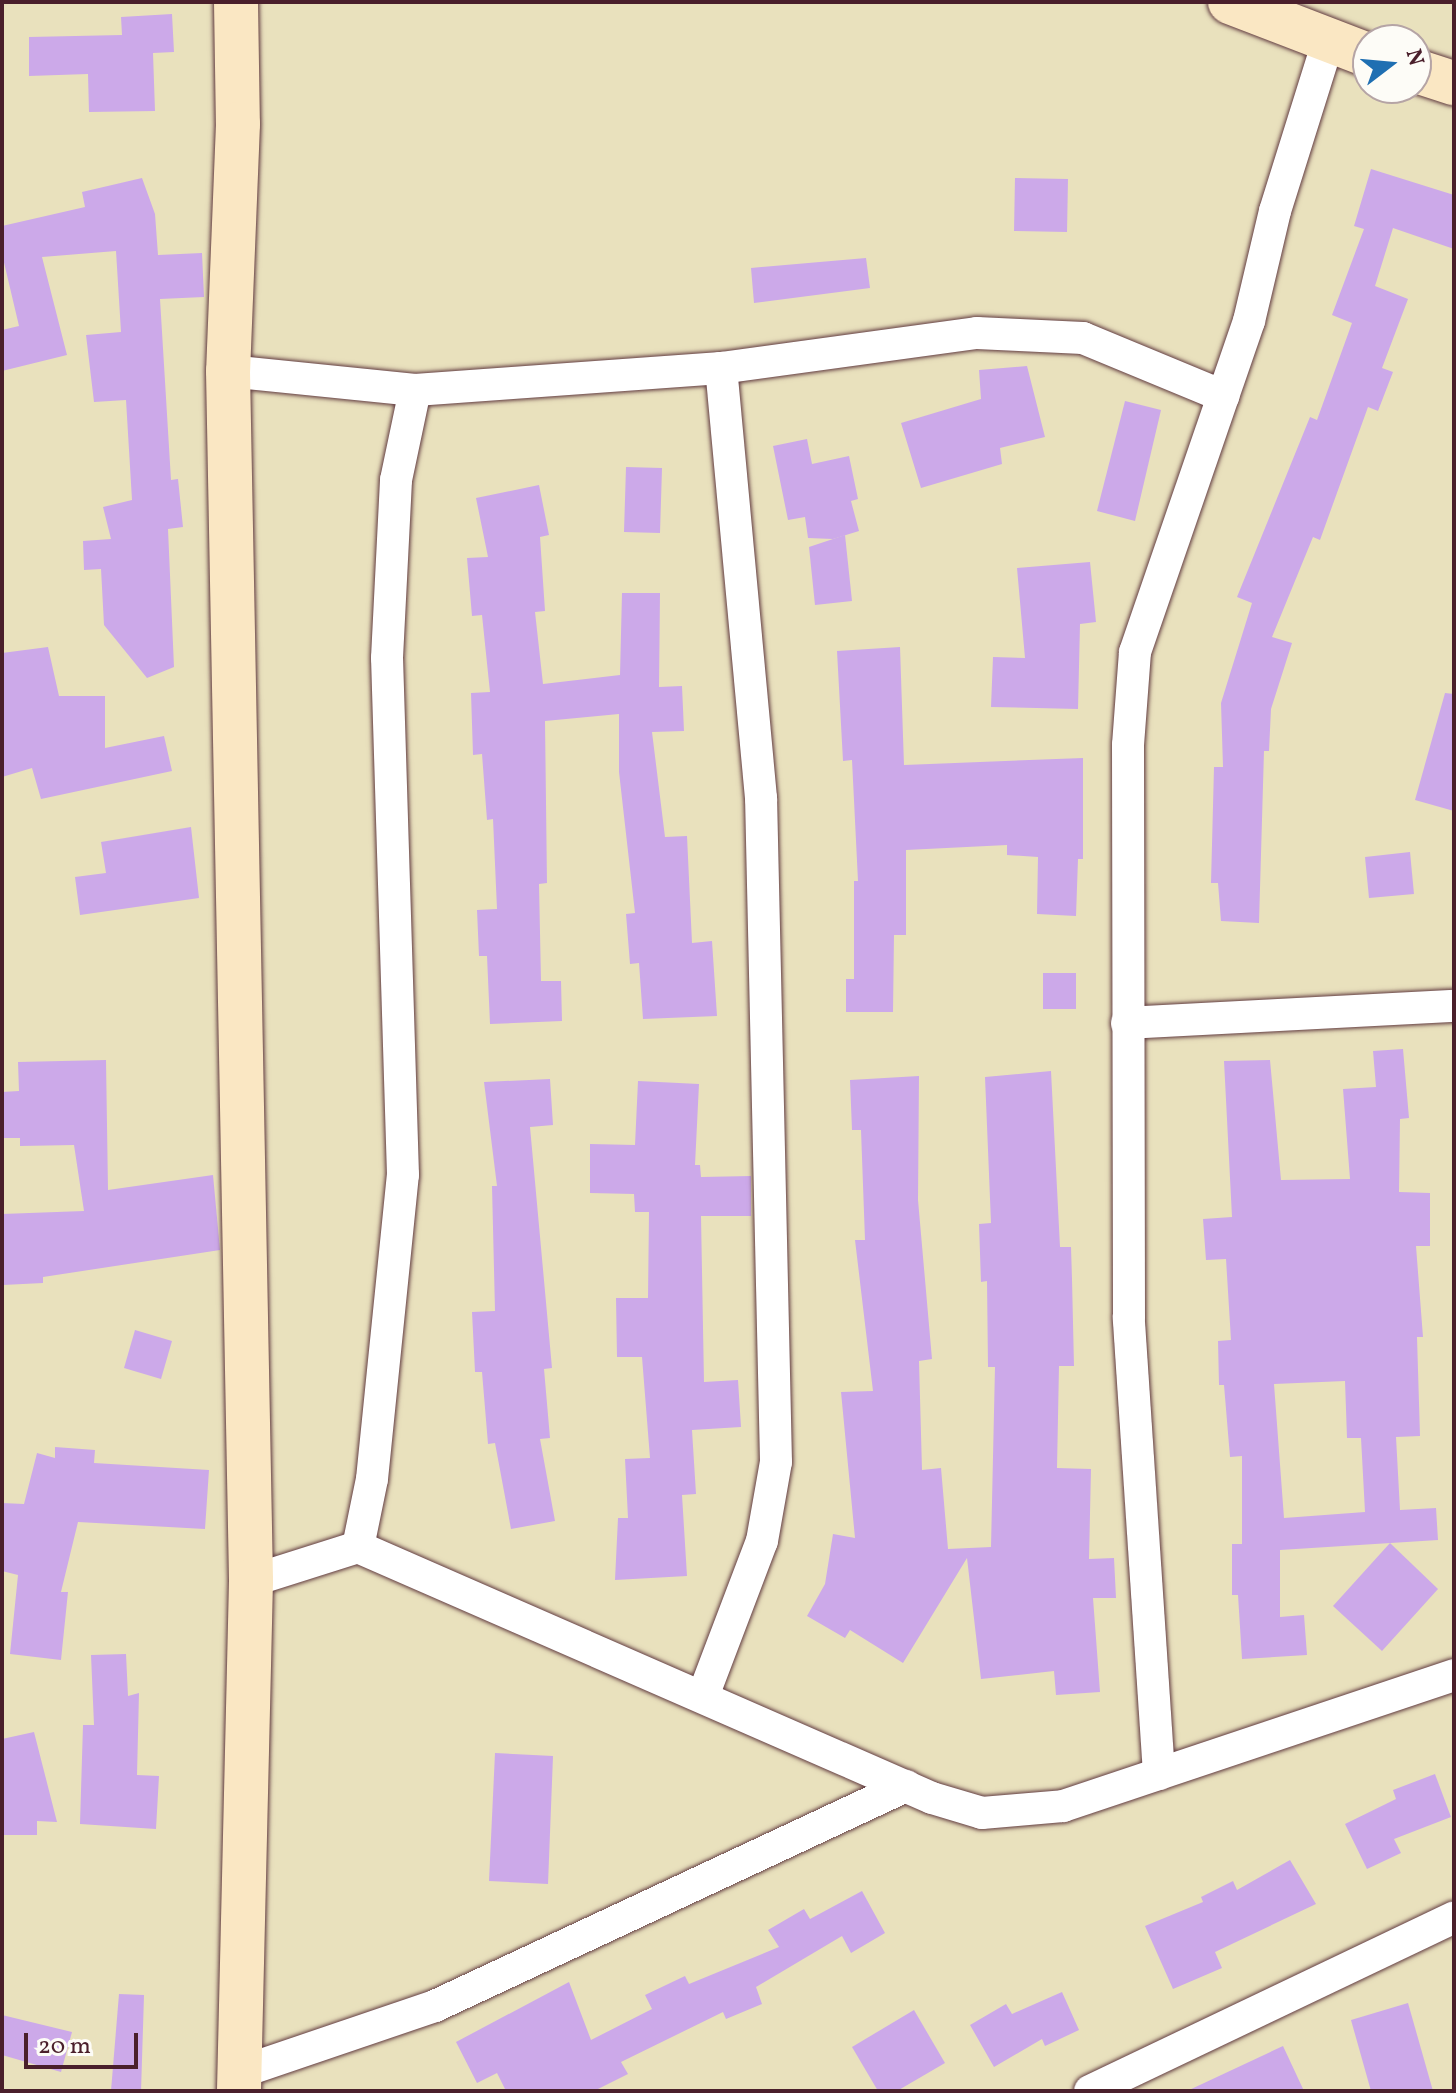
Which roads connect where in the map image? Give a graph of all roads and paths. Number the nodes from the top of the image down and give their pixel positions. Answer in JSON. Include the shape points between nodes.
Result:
{"nodes":[{"id":1,"x":236,"y":2,"type":"edge"},
{"id":2,"x":1230,"y":2,"type":"edge"},
{"id":3,"x":1348,"y":48,"type":"edge"},
{"id":4,"x":1432,"y":76,"type":"edge"},
{"id":5,"x":1454,"y":83,"type":"edge"},
{"id":6,"x":721,"y":368,"type":"junction"},
{"id":7,"x":228,"y":371,"type":"junction"},
{"id":8,"x":415,"y":390,"type":"junction"},
{"id":9,"x":1223,"y":396,"type":"junction"},
{"id":10,"x":1454,"y":1006,"type":"edge"},
{"id":11,"x":1127,"y":1023,"type":"junction"},
{"id":12,"x":358,"y":1547,"type":"junction"},
{"id":13,"x":251,"y":1581,"type":"junction"},
{"id":14,"x":1454,"y":1675,"type":"edge"},
{"id":15,"x":703,"y":1696,"type":"junction"},
{"id":16,"x":1159,"y":1774,"type":"junction"},
{"id":17,"x":906,"y":1786,"type":"junction"},
{"id":18,"x":1454,"y":1917,"type":"edge"},
{"id":19,"x":239,"y":2082,"type":"edge"},
{"id":20,"x":1090,"y":2091,"type":"edge"}],
"edges":[{"from":1,"to":7,"type":"street","via":[[238,124]]},
{"from":2,"to":3,"type":"street"},
{"from":3,"to":9,"type":"street"},
{"from":4,"to":5,"type":"street"},
{"from":6,"to":8,"type":"street"},
{"from":6,"to":9,"type":"street","via":[[977,333],[1083,338]]},
{"from":6,"to":15,"type":"street","via":[[761,798],[776,1462],[762,1541]]},
{"from":7,"to":8,"type":"street"},
{"from":7,"to":13,"type":"street"},
{"from":8,"to":12,"type":"street","via":[[396,480],[387,658],[403,1175],[372,1479]]},
{"from":9,"to":11,"type":"street","via":[[1135,652],[1128,745]]},
{"from":10,"to":11,"type":"street"},
{"from":11,"to":16,"type":"street","via":[[1129,1318]]},
{"from":12,"to":13,"type":"street"},
{"from":12,"to":15,"type":"street"},
{"from":13,"to":19,"type":"street"},
{"from":14,"to":16,"type":"street"},
{"from":15,"to":17,"type":"street"},
{"from":16,"to":17,"type":"street","via":[[1063,1806],[1020,1812],[982,1813]]},
{"from":17,"to":19,"type":"street","via":[[435,2006]]},
{"from":18,"to":20,"type":"street"}]}
